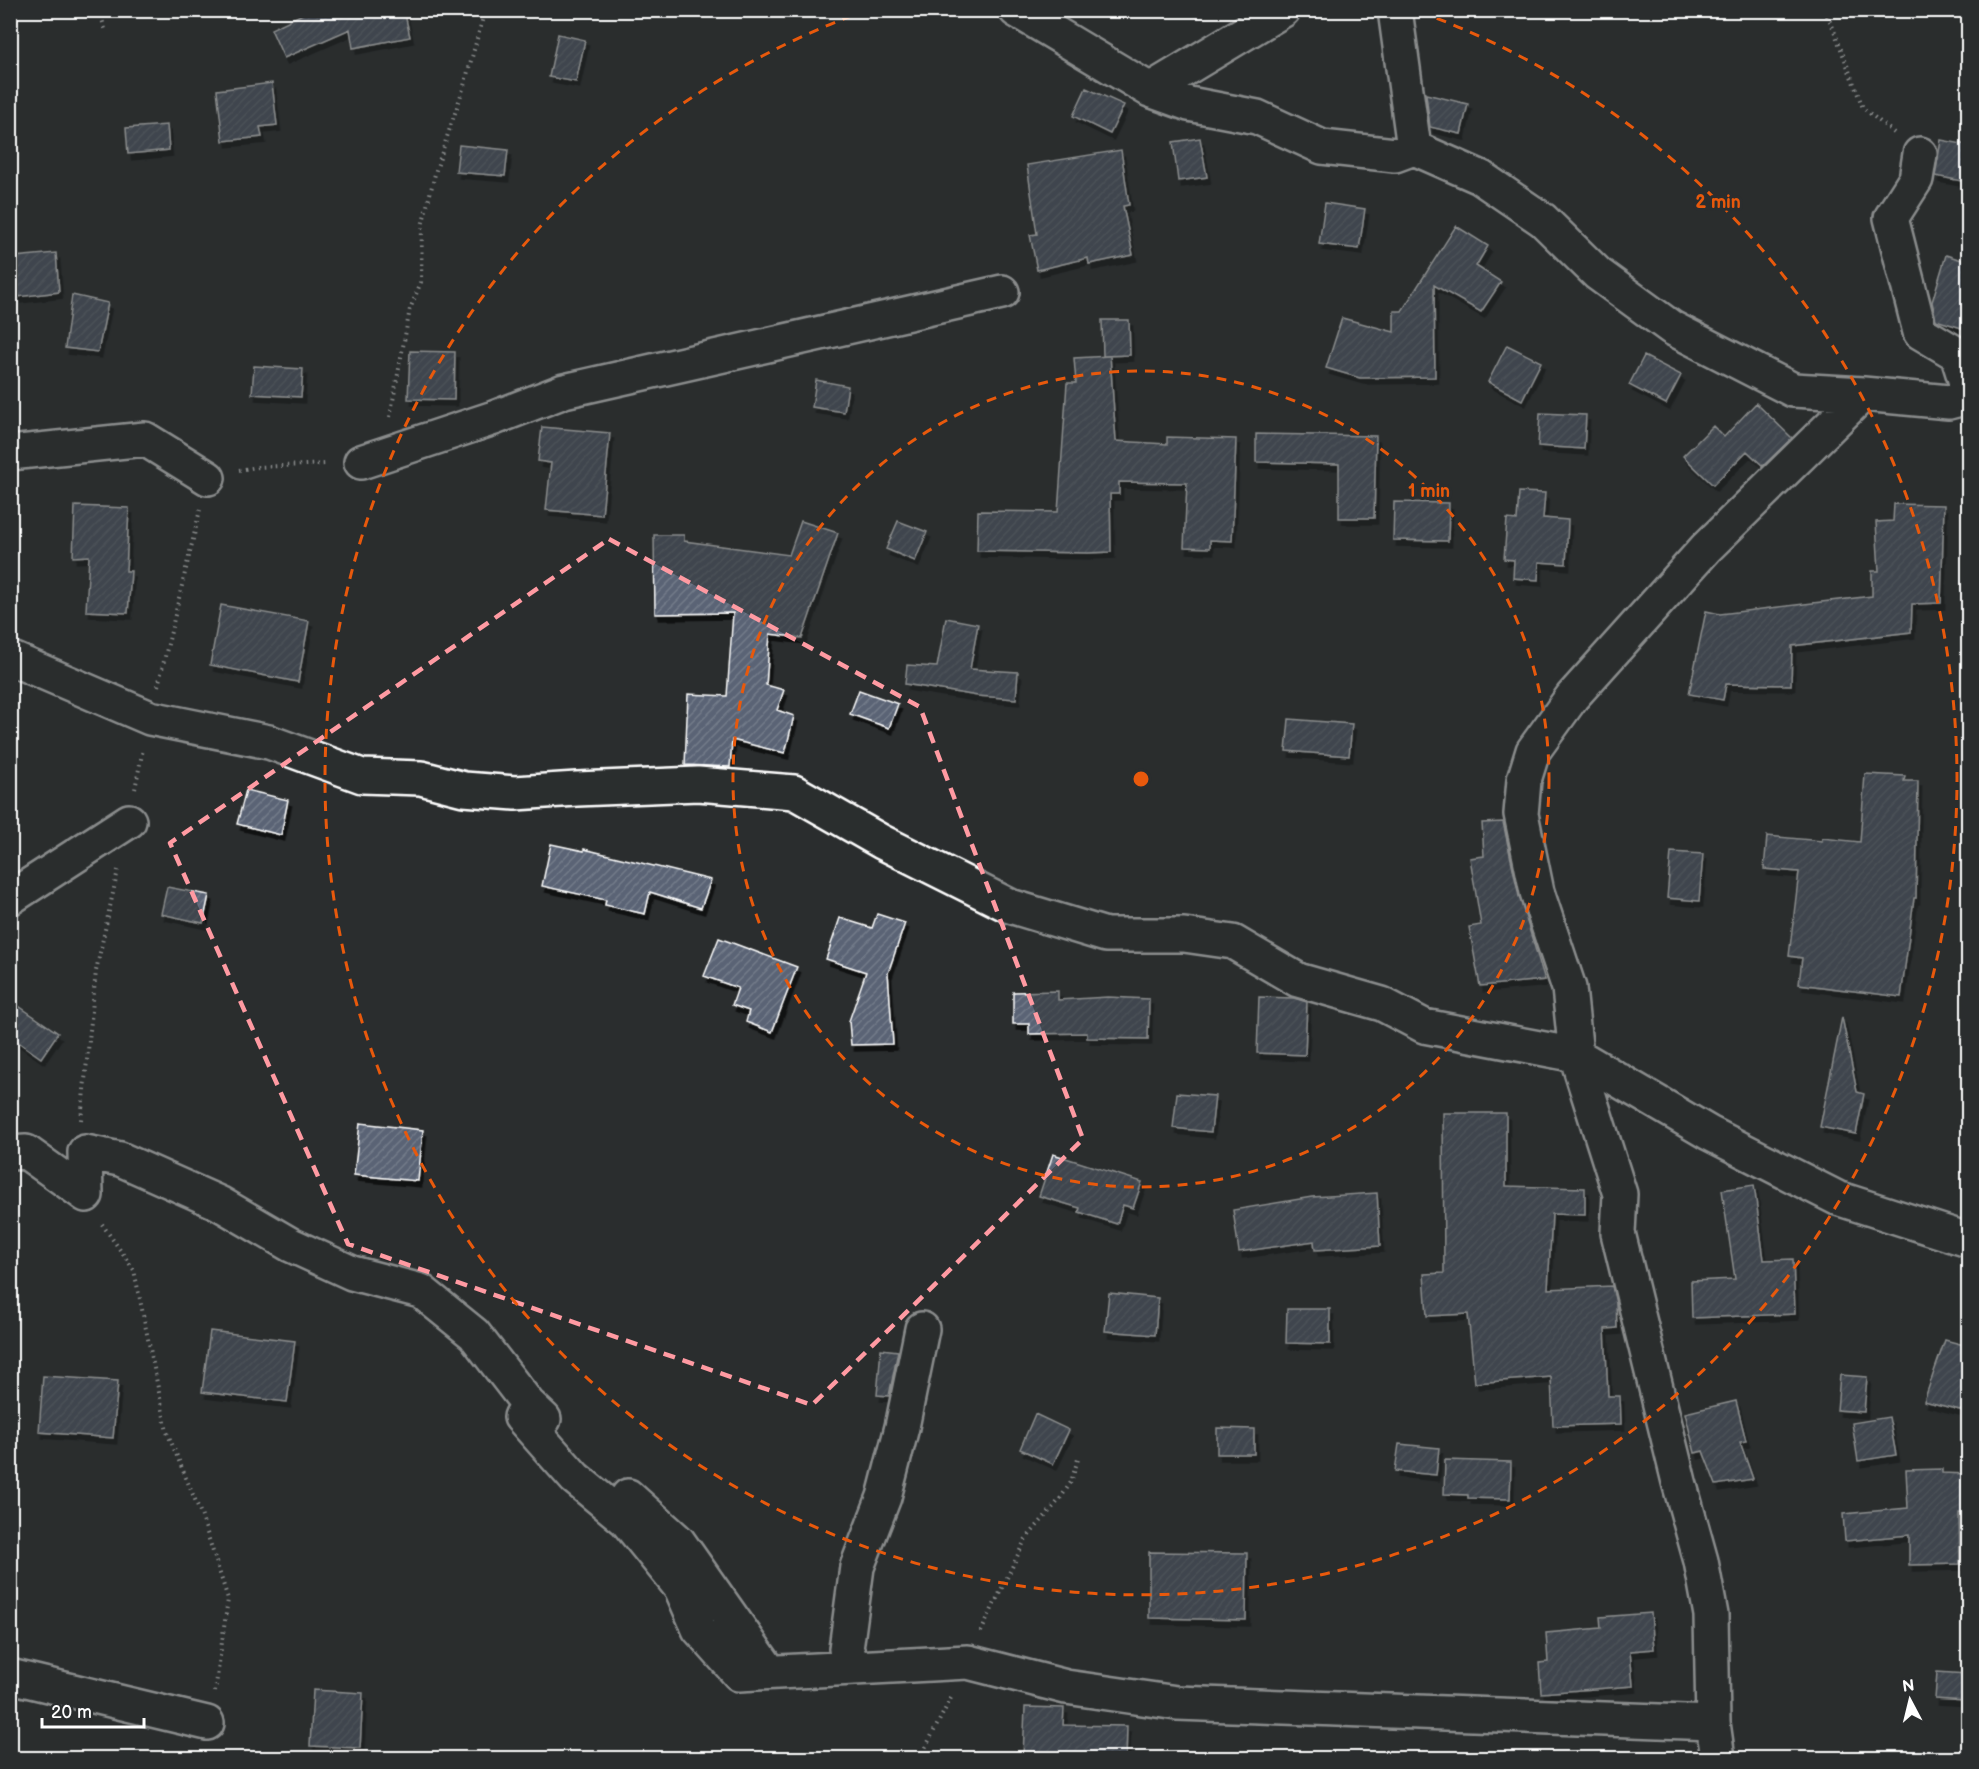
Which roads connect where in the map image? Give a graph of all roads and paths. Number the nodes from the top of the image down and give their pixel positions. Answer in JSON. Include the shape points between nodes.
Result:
{"nodes":[{"id":1,"x":99,"y":10,"type":"edge"},
{"id":2,"x":485,"y":10,"type":"edge"},
{"id":3,"x":1016,"y":10,"type":"edge"},
{"id":4,"x":1283,"y":10,"type":"edge"},
{"id":5,"x":1395,"y":10,"type":"edge"},
{"id":6,"x":1824,"y":10,"type":"edge"},
{"id":7,"x":106,"y":32,"type":"dead end"},
{"id":8,"x":1150,"y":90,"type":"junction"},
{"id":9,"x":1414,"y":148,"type":"junction"},
{"id":10,"x":1920,"y":154,"type":"joint"},
{"id":11,"x":1002,"y":292,"type":"dead end"},
{"id":12,"x":1968,"y":389,"type":"edge"},
{"id":13,"x":1863,"y":393,"type":"junction"},
{"id":14,"x":1968,"y":397,"type":"edge"},
{"id":15,"x":10,"y":453,"type":"edge"},
{"id":16,"x":361,"y":462,"type":"junction"},
{"id":17,"x":208,"y":478,"type":"junction"},
{"id":18,"x":10,"y":658,"type":"edge"},
{"id":19,"x":150,"y":718,"type":"junction"},
{"id":20,"x":129,"y":822,"type":"junction"},
{"id":21,"x":10,"y":898,"type":"edge"},
{"id":22,"x":1576,"y":1055,"type":"junction"},
{"id":23,"x":80,"y":1130,"type":"dead end"},
{"id":24,"x":10,"y":1153,"type":"edge"},
{"id":25,"x":86,"y":1195,"type":"junction"},
{"id":26,"x":1968,"y":1240,"type":"edge"},
{"id":27,"x":922,"y":1329,"type":"dead end"},
{"id":28,"x":1078,"y":1459,"type":"dead end"},
{"id":29,"x":968,"y":1662,"type":"junction"},
{"id":30,"x":854,"y":1668,"type":"junction"},
{"id":31,"x":10,"y":1676,"type":"edge"},
{"id":32,"x":207,"y":1723,"type":"joint"},
{"id":33,"x":1713,"y":1723,"type":"junction"},
{"id":34,"x":920,"y":1758,"type":"edge"},
{"id":35,"x":1718,"y":1758,"type":"edge"}],
"edges":[{"from":1,"to":7,"type":"path"},
{"from":2,"to":16,"type":"path","via":[[422,226],[421,282],[410,309],[389,422]]},
{"from":3,"to":8,"type":"street"},
{"from":4,"to":8,"type":"street"},
{"from":5,"to":9,"type":"street"},
{"from":6,"to":10,"type":"path","via":[[1863,108]]},
{"from":8,"to":9,"type":"street","via":[[1189,104],[1257,117],[1322,147],[1395,155]]},
{"from":9,"to":13,"type":"street","via":[[1480,177],[1543,220],[1598,274],[1672,328],[1793,390]]},
{"from":10,"to":12,"type":"street","via":[[1916,179],[1891,218],[1920,332],[1957,354]]},
{"from":11,"to":16,"type":"street","via":[[564,391]]},
{"from":13,"to":14,"type":"street","via":[[1949,402]]},
{"from":13,"to":22,"type":"street","via":[[1706,548],[1572,697],[1533,751],[1524,780],[1521,814],[1537,892],[1569,988]]},
{"from":15,"to":17,"type":"street","via":[[145,440]]},
{"from":16,"to":17,"type":"path","via":[[258,467]]},
{"from":17,"to":19,"type":"path"},
{"from":18,"to":19,"type":"street"},
{"from":19,"to":20,"type":"path"},
{"from":19,"to":22,"type":"street","via":[[269,742],[362,776],[421,778],[464,789],[514,794],[698,784],[794,792],[882,842],[1010,906],[1106,935],[1184,935],[1233,942],[1298,980],[1382,1004],[1424,1026]]},
{"from":20,"to":21,"type":"street"},
{"from":20,"to":23,"type":"path","via":[[96,971]]},
{"from":22,"to":26,"type":"street","via":[[1709,1133],[1837,1198]]},
{"from":22,"to":33,"type":"street","via":[[1620,1194],[1618,1233],[1701,1561],[1711,1615]]},
{"from":24,"to":25,"type":"street","via":[[26,1152]]},
{"from":25,"to":30,"type":"street","via":[[85,1152],[120,1159],[219,1203],[291,1245],[352,1273],[421,1291],[474,1334],[528,1404],[521,1417],[575,1478],[626,1520],[681,1588],[699,1629],[739,1674]]},
{"from":25,"to":32,"type":"path","via":[[134,1270],[167,1432],[201,1514],[228,1599],[215,1695]]},
{"from":27,"to":30,"type":"street","via":[[884,1497],[857,1567],[846,1649]]},
{"from":28,"to":29,"type":"path","via":[[1071,1482],[1060,1499],[1025,1540]]},
{"from":29,"to":30,"type":"street"},
{"from":29,"to":33,"type":"street","via":[[1066,1687],[1177,1703]]},
{"from":29,"to":34,"type":"path"},
{"from":31,"to":32,"type":"street"},
{"from":33,"to":35,"type":"street"}]}
